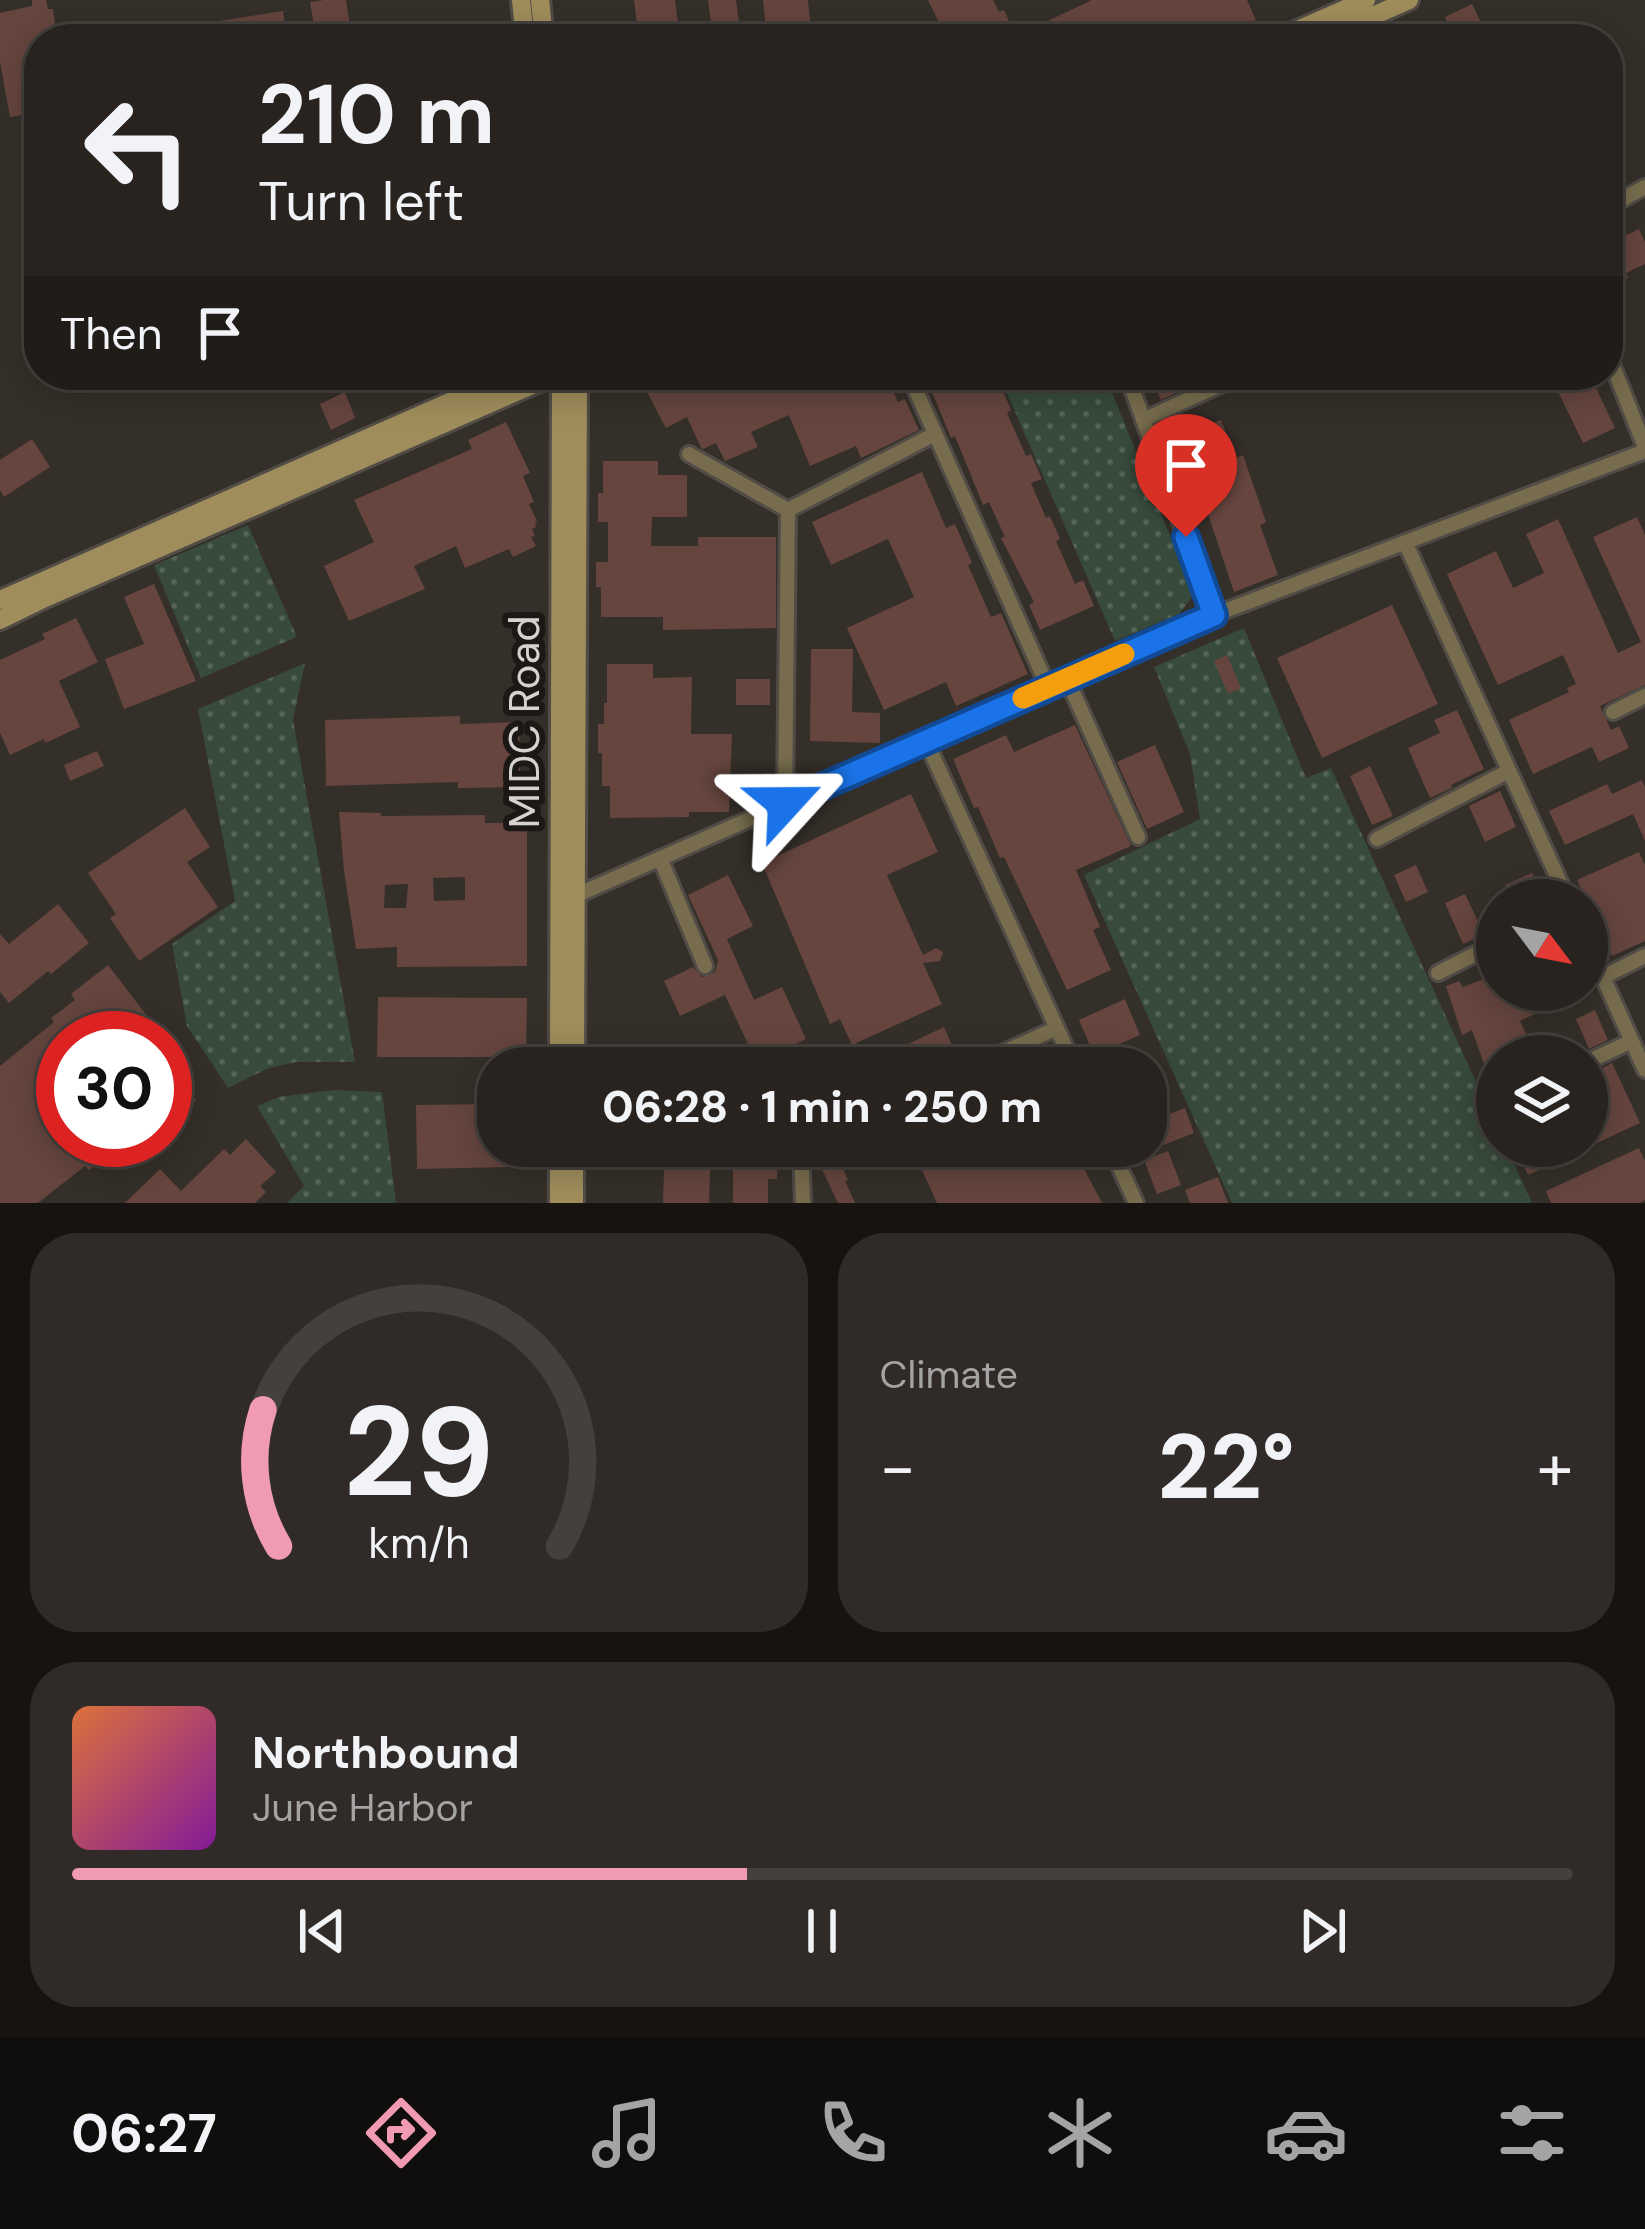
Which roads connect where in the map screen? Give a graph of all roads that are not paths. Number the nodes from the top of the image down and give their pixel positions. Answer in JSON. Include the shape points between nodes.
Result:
{"nodes":[{"id":1,"x":1366,"y":0,"type":"edge"},
{"id":2,"x":1409,"y":0,"type":"edge"},
{"id":3,"x":1311,"y":24,"type":"edge"},
{"id":4,"x":1355,"y":24,"type":"edge"},
{"id":5,"x":477,"y":390,"type":"edge"},
{"id":6,"x":524,"y":390,"type":"edge"},
{"id":7,"x":558,"y":390,"type":"edge"},
{"id":8,"x":578,"y":390,"type":"edge"},
{"id":9,"x":916,"y":390,"type":"edge"},
{"id":10,"x":1132,"y":390,"type":"edge"},
{"id":11,"x":1208,"y":390,"type":"edge"},
{"id":12,"x":1622,"y":390,"type":"edge"},
{"id":13,"x":1143,"y":419,"type":"junction"},
{"id":14,"x":935,"y":434,"type":"junction"},
{"id":15,"x":1645,"y":449,"type":"edge"},
{"id":16,"x":689,"y":454,"type":"dead end"},
{"id":17,"x":788,"y":510,"type":"junction"},
{"id":18,"x":1405,"y":542,"type":"junction"},
{"id":19,"x":0,"y":600,"type":"edge"},
{"id":20,"x":1214,"y":615,"type":"junction"},
{"id":21,"x":0,"y":620,"type":"edge"},
{"id":22,"x":1067,"y":679,"type":"junction"},
{"id":23,"x":1048,"y":687,"type":"junction"},
{"id":24,"x":1645,"y":696,"type":"edge"},
{"id":25,"x":1613,"y":712,"type":"dead end"},
{"id":26,"x":926,"y":741,"type":"junction"},
{"id":27,"x":1509,"y":771,"type":"junction"},
{"id":28,"x":785,"y":803,"type":"junction"},
{"id":29,"x":1138,"y":837,"type":"dead end"},
{"id":30,"x":1377,"y":839,"type":"dead end"},
{"id":31,"x":660,"y":858,"type":"junction"},
{"id":32,"x":1558,"y":879,"type":"edge"},
{"id":33,"x":568,"y":898,"type":"junction"},
{"id":34,"x":1476,"y":954,"type":"edge"},
{"id":35,"x":1645,"y":956,"type":"edge"},
{"id":36,"x":705,"y":966,"type":"dead end"},
{"id":37,"x":1438,"y":973,"type":"dead end"},
{"id":38,"x":1608,"y":974,"type":"edge"},
{"id":39,"x":1608,"y":987,"type":"edge"},
{"id":40,"x":1057,"y":1028,"type":"junction"},
{"id":41,"x":1632,"y":1041,"type":"junction"},
{"id":42,"x":560,"y":1047,"type":"edge"},
{"id":43,"x":574,"y":1047,"type":"edge"},
{"id":44,"x":1015,"y":1047,"type":"edge"},
{"id":45,"x":1066,"y":1047,"type":"edge"},
{"id":46,"x":1608,"y":1052,"type":"edge"},
{"id":47,"x":1645,"y":1070,"type":"edge"},
{"id":48,"x":559,"y":1167,"type":"edge"},
{"id":49,"x":574,"y":1167,"type":"edge"},
{"id":50,"x":802,"y":1167,"type":"edge"},
{"id":51,"x":1120,"y":1167,"type":"edge"},
{"id":52,"x":559,"y":1203,"type":"edge"},
{"id":53,"x":574,"y":1203,"type":"edge"},
{"id":54,"x":803,"y":1203,"type":"edge"},
{"id":55,"x":1136,"y":1203,"type":"edge"}],
"edges":[{"from":1,"to":3,"type":"main road"},
{"from":2,"to":4,"type":"main road"},
{"from":5,"to":19,"type":"main road"},
{"from":6,"to":21,"type":"main road"},
{"from":7,"to":33,"type":"main road","name":"MIDC Road"},
{"from":8,"to":33,"type":"main road","name":"MIDC Road"},
{"from":9,"to":14,"type":"street"},
{"from":10,"to":13,"type":"street"},
{"from":11,"to":13,"type":"street"},
{"from":12,"to":15,"type":"street"},
{"from":13,"to":20,"type":"street"},
{"from":14,"to":17,"type":"street"},
{"from":14,"to":23,"type":"street"},
{"from":15,"to":18,"type":"street"},
{"from":16,"to":17,"type":"street"},
{"from":17,"to":28,"type":"street"},
{"from":18,"to":20,"type":"street"},
{"from":18,"to":27,"type":"street"},
{"from":20,"to":22,"type":"street"},
{"from":22,"to":23,"type":"street"},
{"from":22,"to":29,"type":"street"},
{"from":23,"to":26,"type":"street"},
{"from":24,"to":25,"type":"street"},
{"from":26,"to":28,"type":"street"},
{"from":26,"to":40,"type":"street"},
{"from":27,"to":30,"type":"street"},
{"from":27,"to":32,"type":"street"},
{"from":28,"to":31,"type":"street"},
{"from":31,"to":33,"type":"street"},
{"from":31,"to":36,"type":"street"},
{"from":33,"to":42,"type":"main road","name":"MIDC Road"},
{"from":33,"to":43,"type":"main road","name":"MIDC Road"},
{"from":34,"to":37,"type":"street"},
{"from":35,"to":38,"type":"street"},
{"from":39,"to":41,"type":"street"},
{"from":40,"to":44,"type":"street"},
{"from":40,"to":45,"type":"street"},
{"from":41,"to":46,"type":"street"},
{"from":41,"to":47,"type":"street"},
{"from":48,"to":52,"type":"main road"},
{"from":49,"to":53,"type":"main road"},
{"from":50,"to":54,"type":"street"},
{"from":51,"to":55,"type":"street"}]}
